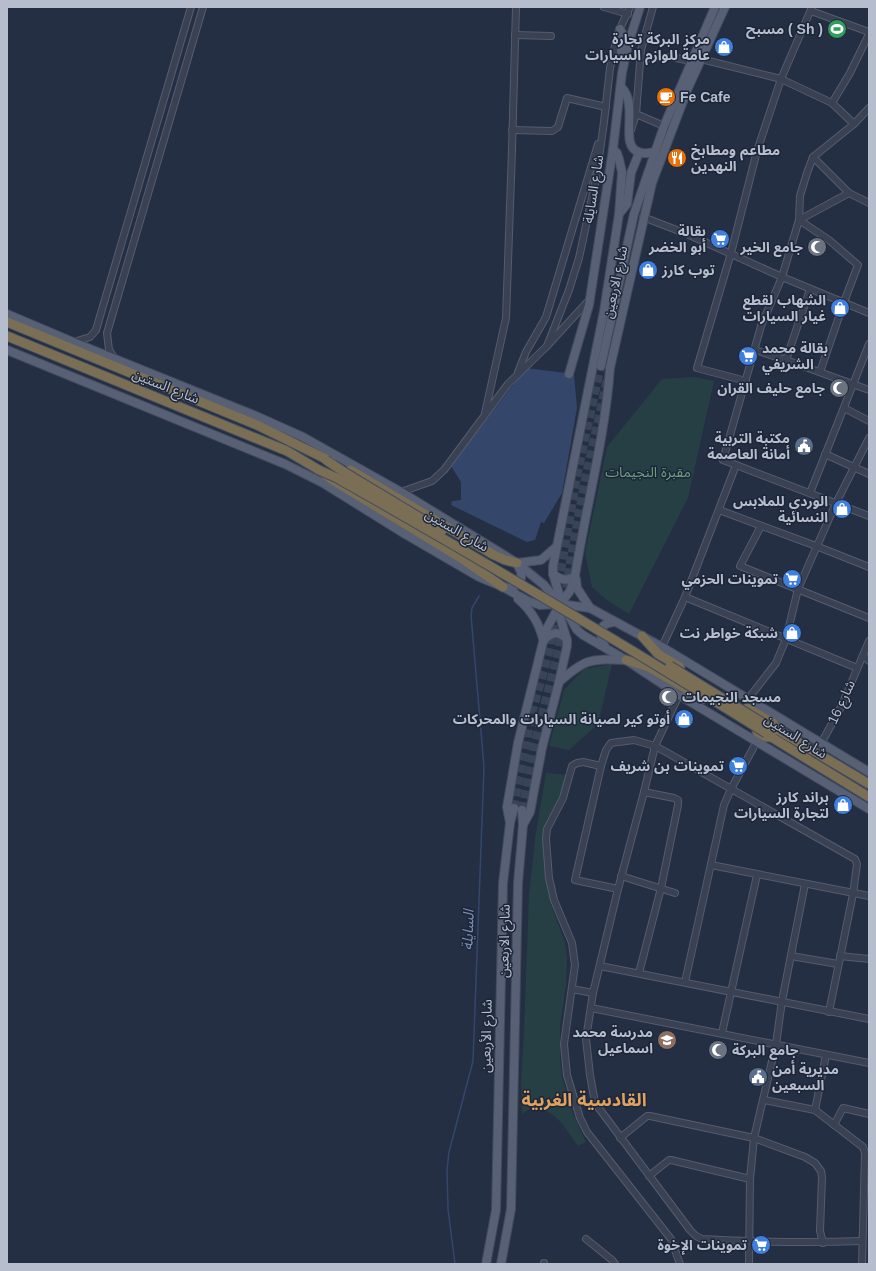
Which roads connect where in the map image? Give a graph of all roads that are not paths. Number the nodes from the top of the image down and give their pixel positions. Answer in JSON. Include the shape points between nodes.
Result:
{"nodes":[{"id":1,"x":190,"y":7,"type":"edge"},
{"id":2,"x":203,"y":7,"type":"edge"},
{"id":3,"x":516,"y":7,"type":"edge"},
{"id":4,"x":605,"y":7,"type":"edge"},
{"id":5,"x":630,"y":7,"type":"edge"},
{"id":6,"x":640,"y":7,"type":"edge"},
{"id":7,"x":653,"y":7,"type":"edge"},
{"id":8,"x":715,"y":7,"type":"edge"},
{"id":9,"x":725,"y":7,"type":"edge"},
{"id":10,"x":812,"y":9,"type":"edge"},
{"id":11,"x":628,"y":14,"type":"junction"},
{"id":12,"x":620,"y":29,"type":"junction"},
{"id":13,"x":869,"y":33,"type":"edge"},
{"id":14,"x":515,"y":35,"type":"junction"},
{"id":15,"x":551,"y":36,"type":"dead end"},
{"id":16,"x":625,"y":57,"type":"junction"},
{"id":17,"x":640,"y":58,"type":"junction"},
{"id":18,"x":701,"y":59,"type":"junction"},
{"id":19,"x":691,"y":61,"type":"junction"},
{"id":20,"x":781,"y":78,"type":"junction"},
{"id":21,"x":684,"y":86,"type":"junction"},
{"id":22,"x":620,"y":87,"type":"junction"},
{"id":23,"x":832,"y":103,"type":"junction"},
{"id":24,"x":606,"y":107,"type":"junction"},
{"id":25,"x":869,"y":108,"type":"edge"},
{"id":26,"x":636,"y":114,"type":"junction"},
{"id":27,"x":604,"y":122,"type":"junction"},
{"id":28,"x":854,"y":124,"type":"junction"},
{"id":29,"x":664,"y":126,"type":"junction"},
{"id":30,"x":512,"y":130,"type":"junction"},
{"id":31,"x":629,"y":135,"type":"junction"},
{"id":32,"x":613,"y":149,"type":"junction"},
{"id":33,"x":639,"y":152,"type":"junction"},
{"id":34,"x":654,"y":152,"type":"junction"},
{"id":35,"x":813,"y":158,"type":"junction"},
{"id":36,"x":849,"y":193,"type":"junction"},
{"id":37,"x":147,"y":196,"type":"junction"},
{"id":38,"x":136,"y":197,"type":"junction"},
{"id":39,"x":869,"y":203,"type":"edge"},
{"id":40,"x":619,"y":214,"type":"junction"},
{"id":41,"x":634,"y":214,"type":"junction"},
{"id":42,"x":643,"y":217,"type":"junction"},
{"id":43,"x":799,"y":220,"type":"junction"},
{"id":44,"x":730,"y":253,"type":"junction"},
{"id":45,"x":782,"y":277,"type":"junction"},
{"id":46,"x":810,"y":289,"type":"junction"},
{"id":47,"x":590,"y":299,"type":"junction"},
{"id":48,"x":844,"y":302,"type":"junction"},
{"id":49,"x":604,"y":312,"type":"junction"},
{"id":50,"x":869,"y":313,"type":"edge"},
{"id":51,"x":7,"y":314,"type":"edge"},
{"id":52,"x":7,"y":322,"type":"edge"},
{"id":53,"x":7,"y":336,"type":"edge"},
{"id":54,"x":74,"y":342,"type":"junction"},
{"id":55,"x":869,"y":344,"type":"edge"},
{"id":56,"x":546,"y":346,"type":"junction"},
{"id":57,"x":7,"y":350,"type":"edge"},
{"id":58,"x":755,"y":350,"type":"junction"},
{"id":59,"x":115,"y":359,"type":"junction"},
{"id":60,"x":786,"y":360,"type":"junction"},
{"id":61,"x":820,"y":372,"type":"junction"},
{"id":62,"x":569,"y":374,"type":"dead end"},
{"id":63,"x":516,"y":375,"type":"junction"},
{"id":64,"x":746,"y":381,"type":"junction"},
{"id":65,"x":853,"y":384,"type":"junction"},
{"id":66,"x":869,"y":390,"type":"edge"},
{"id":67,"x":844,"y":408,"type":"junction"},
{"id":68,"x":485,"y":413,"type":"junction"},
{"id":69,"x":869,"y":421,"type":"edge"},
{"id":70,"x":869,"y":438,"type":"edge"},
{"id":71,"x":825,"y":454,"type":"junction"},
{"id":72,"x":326,"y":460,"type":"junction"},
{"id":73,"x":736,"y":466,"type":"junction"},
{"id":74,"x":854,"y":468,"type":"junction"},
{"id":75,"x":319,"y":470,"type":"junction"},
{"id":76,"x":869,"y":474,"type":"edge"},
{"id":77,"x":401,"y":492,"type":"junction"},
{"id":78,"x":810,"y":493,"type":"junction"},
{"id":79,"x":836,"y":503,"type":"junction"},
{"id":80,"x":719,"y":510,"type":"junction"},
{"id":81,"x":869,"y":516,"type":"edge"},
{"id":82,"x":760,"y":526,"type":"junction"},
{"id":83,"x":816,"y":546,"type":"junction"},
{"id":84,"x":556,"y":547,"type":"junction"},
{"id":85,"x":517,"y":563,"type":"junction"},
{"id":86,"x":869,"y":567,"type":"edge"},
{"id":87,"x":553,"y":574,"type":"junction"},
{"id":88,"x":575,"y":576,"type":"junction"},
{"id":89,"x":503,"y":587,"type":"junction"},
{"id":90,"x":798,"y":589,"type":"junction"},
{"id":91,"x":685,"y":597,"type":"junction"},
{"id":92,"x":560,"y":604,"type":"junction"},
{"id":93,"x":590,"y":608,"type":"junction"},
{"id":94,"x":869,"y":618,"type":"edge"},
{"id":95,"x":614,"y":622,"type":"junction"},
{"id":96,"x":642,"y":636,"type":"junction"},
{"id":97,"x":786,"y":639,"type":"junction"},
{"id":98,"x":544,"y":640,"type":"junction"},
{"id":99,"x":567,"y":640,"type":"junction"},
{"id":100,"x":869,"y":641,"type":"edge"},
{"id":101,"x":605,"y":647,"type":"junction"},
{"id":102,"x":662,"y":647,"type":"junction"},
{"id":103,"x":863,"y":655,"type":"junction"},
{"id":104,"x":626,"y":660,"type":"junction"},
{"id":105,"x":869,"y":661,"type":"edge"},
{"id":106,"x":857,"y":668,"type":"junction"},
{"id":107,"x":559,"y":682,"type":"junction"},
{"id":108,"x":679,"y":695,"type":"junction"},
{"id":109,"x":748,"y":699,"type":"junction"},
{"id":110,"x":772,"y":732,"type":"junction"},
{"id":111,"x":757,"y":742,"type":"junction"},
{"id":112,"x":820,"y":743,"type":"junction"},
{"id":113,"x":655,"y":746,"type":"junction"},
{"id":114,"x":816,"y":752,"type":"junction"},
{"id":115,"x":810,"y":762,"type":"junction"},
{"id":116,"x":601,"y":766,"type":"junction"},
{"id":117,"x":869,"y":772,"type":"edge"},
{"id":118,"x":869,"y":784,"type":"edge"},
{"id":119,"x":731,"y":788,"type":"junction"},
{"id":120,"x":644,"y":792,"type":"junction"},
{"id":121,"x":869,"y":797,"type":"edge"},
{"id":122,"x":518,"y":809,"type":"joint"},
{"id":123,"x":869,"y":809,"type":"edge"},
{"id":124,"x":510,"y":823,"type":"junction"},
{"id":125,"x":523,"y":825,"type":"junction"},
{"id":126,"x":711,"y":865,"type":"junction"},
{"id":127,"x":757,"y":875,"type":"junction"},
{"id":128,"x":621,"y":876,"type":"junction"},
{"id":129,"x":805,"y":884,"type":"junction"},
{"id":130,"x":661,"y":888,"type":"junction"},
{"id":131,"x":618,"y":889,"type":"junction"},
{"id":132,"x":675,"y":893,"type":"dead end"},
{"id":133,"x":853,"y":894,"type":"junction"},
{"id":134,"x":869,"y":896,"type":"edge"},
{"id":135,"x":791,"y":956,"type":"junction"},
{"id":136,"x":840,"y":956,"type":"junction"},
{"id":137,"x":869,"y":959,"type":"edge"},
{"id":138,"x":838,"y":964,"type":"junction"},
{"id":139,"x":600,"y":966,"type":"junction"},
{"id":140,"x":639,"y":972,"type":"junction"},
{"id":141,"x":685,"y":982,"type":"junction"},
{"id":142,"x":572,"y":990,"type":"junction"},
{"id":143,"x":732,"y":991,"type":"junction"},
{"id":144,"x":593,"y":993,"type":"junction"},
{"id":145,"x":782,"y":1001,"type":"junction"},
{"id":146,"x":591,"y":1008,"type":"junction"},
{"id":147,"x":829,"y":1012,"type":"junction"},
{"id":148,"x":500,"y":1018,"type":"junction"},
{"id":149,"x":515,"y":1018,"type":"junction"},
{"id":150,"x":869,"y":1019,"type":"edge"},
{"id":151,"x":722,"y":1033,"type":"junction"},
{"id":152,"x":776,"y":1044,"type":"junction"},
{"id":153,"x":826,"y":1055,"type":"junction"},
{"id":154,"x":869,"y":1063,"type":"edge"},
{"id":155,"x":764,"y":1100,"type":"junction"},
{"id":156,"x":814,"y":1110,"type":"junction"},
{"id":157,"x":869,"y":1114,"type":"edge"},
{"id":158,"x":834,"y":1125,"type":"junction"},
{"id":159,"x":620,"y":1138,"type":"junction"},
{"id":160,"x":754,"y":1138,"type":"junction"},
{"id":161,"x":649,"y":1176,"type":"junction"},
{"id":162,"x":750,"y":1179,"type":"junction"},
{"id":163,"x":586,"y":1239,"type":"dead end"},
{"id":164,"x":862,"y":1241,"type":"junction"},
{"id":165,"x":750,"y":1242,"type":"junction"},
{"id":166,"x":823,"y":1243,"type":"junction"},
{"id":167,"x":486,"y":1264,"type":"edge"},
{"id":168,"x":501,"y":1264,"type":"edge"},
{"id":169,"x":615,"y":1264,"type":"edge"},
{"id":170,"x":680,"y":1264,"type":"edge"},
{"id":171,"x":749,"y":1264,"type":"edge"},
{"id":172,"x":862,"y":1264,"type":"edge"}],
"edges":[{"from":1,"to":38,"type":"street"},
{"from":2,"to":37,"type":"street"},
{"from":3,"to":14,"type":"street"},
{"from":4,"to":11,"type":"street"},
{"from":5,"to":11,"type":"street"},
{"from":6,"to":16,"type":"main road","name":"شارع السايلة"},
{"from":7,"to":17,"type":"street"},
{"from":8,"to":19,"type":"main road","name":"شارع الاربعين"},
{"from":9,"to":18,"type":"main road","name":"شارع الاربعين"},
{"from":10,"to":13,"type":"street"},
{"from":10,"to":20,"type":"street"},
{"from":11,"to":12,"type":"street"},
{"from":12,"to":16,"type":"main road","via":[[621,51]]},
{"from":12,"to":24,"type":"street","via":[[610,68]]},
{"from":13,"to":23,"type":"street"},
{"from":14,"to":15,"type":"street"},
{"from":14,"to":30,"type":"street"},
{"from":16,"to":22,"type":"main road","name":"شارع السايلة"},
{"from":17,"to":19,"type":"street","via":[[671,56]]},
{"from":17,"to":26,"type":"street"},
{"from":18,"to":20,"type":"street"},
{"from":18,"to":21,"type":"main road","name":"شارع الاربعين"},
{"from":19,"to":21,"type":"main road","name":"شارع الاربعين"},
{"from":20,"to":23,"type":"street"},
{"from":20,"to":44,"type":"street","via":[[757,151]]},
{"from":21,"to":29,"type":"main road","name":"شارع الاربعين"},
{"from":21,"to":42,"type":"main road","name":"شارع الاربعين"},
{"from":22,"to":31,"type":"main road","via":[[625,91],[629,103]]},
{"from":22,"to":32,"type":"main road","name":"شارع السايلة"},
{"from":23,"to":28,"type":"street"},
{"from":24,"to":27,"type":"street"},
{"from":24,"to":30,"type":"street","via":[[567,98],[558,127],[552,131]]},
{"from":25,"to":28,"type":"street"},
{"from":26,"to":29,"type":"street"},
{"from":26,"to":31,"type":"street"},
{"from":27,"to":56,"type":"street","via":[[596,179],[579,258]]},
{"from":27,"to":63,"type":"street","via":[[546,317]]},
{"from":28,"to":35,"type":"street"},
{"from":29,"to":34,"type":"main road","name":"شارع الاربعين"},
{"from":30,"to":68,"type":"street","via":[[506,318]]},
{"from":31,"to":33,"type":"main road","via":[[632,147]]},
{"from":32,"to":40,"type":"main road","via":[[620,159],[622,172]]},
{"from":32,"to":47,"type":"main road","name":"شارع السايلة"},
{"from":33,"to":34,"type":"main road"},
{"from":33,"to":40,"type":"main road","via":[[631,173],[627,204]]},
{"from":34,"to":41,"type":"main road","name":"شارع الاربعين"},
{"from":35,"to":36,"type":"street"},
{"from":35,"to":43,"type":"street","via":[[800,196]]},
{"from":36,"to":39,"type":"street"},
{"from":36,"to":43,"type":"street"},
{"from":37,"to":38,"type":"street"},
{"from":37,"to":59,"type":"street","via":[[107,333],[109,350]]},
{"from":38,"to":54,"type":"street","via":[[96,330],[90,337]]},
{"from":40,"to":41,"type":"main road"},
{"from":40,"to":49,"type":"main road"},
{"from":41,"to":42,"type":"main road"},
{"from":41,"to":49,"type":"main road","name":"شارع الاربعين","via":[[601,366]]},
{"from":42,"to":44,"type":"street"},
{"from":42,"to":88,"type":"main road","name":"شارع الاربعين","via":[[610,368],[606,411]]},
{"from":43,"to":45,"type":"street"},
{"from":43,"to":48,"type":"street","via":[[829,240],[858,265]]},
{"from":44,"to":45,"type":"street"},
{"from":44,"to":64,"type":"street","via":[[697,368]]},
{"from":45,"to":46,"type":"street"},
{"from":45,"to":58,"type":"street","via":[[761,326]]},
{"from":46,"to":48,"type":"street"},
{"from":46,"to":60,"type":"street"},
{"from":47,"to":56,"type":"street"},
{"from":47,"to":62,"type":"main road","name":"شارع السايلة"},
{"from":48,"to":50,"type":"street"},
{"from":48,"to":61,"type":"street"},
{"from":49,"to":84,"type":"main road"},
{"from":51,"to":54,"type":"main road","name":"شارع الستين"},
{"from":52,"to":72,"type":"highway","name":"شارع الستين","via":[[257,425]]},
{"from":53,"to":75,"type":"highway","name":"شارع الستين","via":[[286,451]]},
{"from":54,"to":59,"type":"main road","name":"شارع الستين"},
{"from":55,"to":65,"type":"street"},
{"from":56,"to":63,"type":"street"},
{"from":57,"to":89,"type":"main road","name":"شارع الستين","via":[[284,464],[323,484],[479,577]]},
{"from":58,"to":60,"type":"street"},
{"from":58,"to":64,"type":"street"},
{"from":59,"to":77,"type":"main road","name":"شارع الستين","via":[[303,437]]},
{"from":60,"to":61,"type":"street"},
{"from":61,"to":65,"type":"street"},
{"from":63,"to":68,"type":"street"},
{"from":64,"to":73,"type":"street","via":[[723,460]]},
{"from":65,"to":66,"type":"street"},
{"from":65,"to":67,"type":"street"},
{"from":67,"to":69,"type":"street"},
{"from":67,"to":71,"type":"street"},
{"from":68,"to":77,"type":"street","via":[[452,459],[432,481]]},
{"from":70,"to":74,"type":"street"},
{"from":71,"to":74,"type":"street"},
{"from":71,"to":78,"type":"street"},
{"from":72,"to":85,"type":"highway","via":[[346,468],[494,555]]},
{"from":72,"to":110,"type":"highway","name":"شارع الستين","bridge":true,"via":[[655,657]]},
{"from":73,"to":78,"type":"street"},
{"from":73,"to":80,"type":"street"},
{"from":74,"to":76,"type":"street"},
{"from":74,"to":79,"type":"street"},
{"from":75,"to":89,"type":"highway"},
{"from":75,"to":110,"type":"highway","name":"شارع الستين","bridge":true,"via":[[465,551]]},
{"from":77,"to":85,"type":"main road","name":"شارع الستين"},
{"from":78,"to":79,"type":"street"},
{"from":79,"to":81,"type":"street"},
{"from":79,"to":83,"type":"street"},
{"from":80,"to":82,"type":"street"},
{"from":80,"to":91,"type":"street"},
{"from":82,"to":83,"type":"street"},
{"from":82,"to":90,"type":"street","via":[[740,566]]},
{"from":83,"to":86,"type":"street"},
{"from":83,"to":90,"type":"street"},
{"from":84,"to":85,"type":"main road","via":[[541,560]]},
{"from":84,"to":87,"type":"main road"},
{"from":85,"to":89,"type":"main road","via":[[521,573],[519,583],[514,587]]},
{"from":85,"to":92,"type":"main road","name":"شارع الستين","via":[[540,581]]},
{"from":87,"to":88,"type":"main road","via":[[565,580]]},
{"from":87,"to":92,"type":"main road"},
{"from":88,"to":92,"type":"main road","name":"شارع الاربعين","via":[[570,591]]},
{"from":88,"to":93,"type":"main road","via":[[577,588]]},
{"from":89,"to":92,"type":"main road","via":[[536,604]]},
{"from":89,"to":98,"type":"main road","via":[[531,613]]},
{"from":90,"to":94,"type":"street"},
{"from":90,"to":97,"type":"street"},
{"from":91,"to":97,"type":"street"},
{"from":91,"to":102,"type":"street"},
{"from":92,"to":93,"type":"main road"},
{"from":92,"to":98,"type":"main road","name":"شارع الاربعين","via":[[549,623]]},
{"from":92,"to":99,"type":"main road","via":[[560,617]]},
{"from":92,"to":101,"type":"main road","name":"شارع الستين","via":[[577,630]]},
{"from":93,"to":95,"type":"main road","name":"شارع الستين"},
{"from":95,"to":96,"type":"main road","name":"شارع الستين"},
{"from":95,"to":101,"type":"main road","via":[[607,623],[601,628],[600,636]]},
{"from":96,"to":102,"type":"main road","name":"شارع الستين"},
{"from":96,"to":110,"type":"highway","via":[[658,654],[773,723]]},
{"from":97,"to":106,"type":"street"},
{"from":97,"to":109,"type":"street","via":[[776,663]]},
{"from":98,"to":99,"type":"main road","via":[[554,633],[561,634]]},
{"from":98,"to":124,"type":"main road","name":"شارع الاربعين","via":[[518,743],[507,807]]},
{"from":99,"to":107,"type":"main road"},
{"from":100,"to":103,"type":"street","name":"شارع 16"},
{"from":101,"to":104,"type":"main road","name":"شارع الستين"},
{"from":102,"to":109,"type":"main road","name":"شارع الستين"},
{"from":103,"to":105,"type":"street"},
{"from":103,"to":106,"type":"street","name":"شارع 16"},
{"from":104,"to":107,"type":"main road","via":[[591,660],[582,663]]},
{"from":104,"to":108,"type":"main road","name":"شارع الستين"},
{"from":104,"to":110,"type":"highway","via":[[650,667],[766,737]]},
{"from":106,"to":112,"type":"street","name":"شارع 16","via":[[841,707]]},
{"from":107,"to":125,"type":"main road","via":[[542,748],[530,812]]},
{"from":108,"to":111,"type":"main road","name":"شارع الستين"},
{"from":108,"to":113,"type":"street"},
{"from":109,"to":112,"type":"main road","name":"شارع الستين"},
{"from":110,"to":114,"type":"highway","name":"شارع الستين"},
{"from":110,"to":115,"type":"highway","name":"شارع الستين"},
{"from":111,"to":119,"type":"street"},
{"from":111,"to":123,"type":"main road","name":"شارع الستين"},
{"from":112,"to":114,"type":"street","name":"شارع 16"},
{"from":112,"to":117,"type":"main road","name":"شارع الستين"},
{"from":113,"to":116,"type":"street","via":[[634,740],[611,742]]},
{"from":113,"to":119,"type":"street"},
{"from":113,"to":120,"type":"street"},
{"from":114,"to":115,"type":"street","name":"شارع 16"},
{"from":114,"to":118,"type":"highway","name":"شارع الستين"},
{"from":115,"to":121,"type":"highway","name":"شارع الستين"},
{"from":116,"to":131,"type":"street","via":[[575,880]]},
{"from":116,"to":142,"type":"street","via":[[583,762],[572,766],[563,798],[547,829],[549,878],[554,900],[572,943]]},
{"from":119,"to":126,"type":"street","via":[[724,805]]},
{"from":119,"to":133,"type":"street","via":[[855,859],[857,864]]},
{"from":120,"to":128,"type":"street"},
{"from":120,"to":130,"type":"street","via":[[678,800]]},
{"from":122,"to":124,"type":"main road","name":"شارع الأربعين"},
{"from":122,"to":125,"type":"main road","name":"شارع الاربعين"},
{"from":124,"to":148,"type":"main road","name":"شارع الأربعين","via":[[503,883]]},
{"from":125,"to":149,"type":"main road","name":"شارع الاربعين","via":[[518,883]]},
{"from":126,"to":127,"type":"street"},
{"from":126,"to":141,"type":"street"},
{"from":127,"to":129,"type":"street"},
{"from":127,"to":143,"type":"street"},
{"from":128,"to":130,"type":"street"},
{"from":128,"to":131,"type":"street"},
{"from":129,"to":133,"type":"street"},
{"from":129,"to":135,"type":"street"},
{"from":130,"to":132,"type":"street"},
{"from":130,"to":140,"type":"street"},
{"from":131,"to":139,"type":"street"},
{"from":133,"to":134,"type":"street"},
{"from":133,"to":136,"type":"street"},
{"from":135,"to":138,"type":"street"},
{"from":135,"to":145,"type":"street"},
{"from":136,"to":137,"type":"street"},
{"from":136,"to":138,"type":"street"},
{"from":138,"to":147,"type":"street"},
{"from":139,"to":140,"type":"street"},
{"from":139,"to":144,"type":"street"},
{"from":140,"to":141,"type":"street"},
{"from":141,"to":143,"type":"street"},
{"from":142,"to":144,"type":"street"},
{"from":142,"to":170,"type":"street","via":[[564,1044],[567,1075],[580,1118],[587,1132],[671,1239]]},
{"from":143,"to":145,"type":"street"},
{"from":143,"to":151,"type":"street"},
{"from":144,"to":146,"type":"street"},
{"from":145,"to":147,"type":"street"},
{"from":145,"to":152,"type":"street"},
{"from":146,"to":151,"type":"street"},
{"from":146,"to":159,"type":"street","via":[[586,1039],[595,1103]]},
{"from":147,"to":150,"type":"street"},
{"from":148,"to":149,"type":"main road"},
{"from":148,"to":167,"type":"main road","name":"شارع الأربعين","via":[[496,1210]]},
{"from":149,"to":168,"type":"main road","name":"شارع الاربعين","via":[[512,1209]]},
{"from":151,"to":152,"type":"street"},
{"from":152,"to":153,"type":"street"},
{"from":152,"to":155,"type":"street"},
{"from":153,"to":154,"type":"street"},
{"from":153,"to":156,"type":"street"},
{"from":155,"to":156,"type":"street"},
{"from":155,"to":160,"type":"street"},
{"from":156,"to":158,"type":"street"},
{"from":157,"to":158,"type":"street","via":[[843,1108]]},
{"from":158,"to":164,"type":"street","via":[[863,1147],[865,1153]]},
{"from":159,"to":160,"type":"street","via":[[650,1116]]},
{"from":159,"to":161,"type":"street"},
{"from":160,"to":162,"type":"street"},
{"from":160,"to":166,"type":"street","via":[[805,1157],[821,1171],[820,1232]]},
{"from":161,"to":162,"type":"street","via":[[671,1160]]},
{"from":161,"to":165,"type":"street","via":[[696,1236],[702,1239]]},
{"from":162,"to":165,"type":"street"},
{"from":163,"to":169,"type":"street"},
{"from":164,"to":166,"type":"street"},
{"from":164,"to":172,"type":"street"},
{"from":165,"to":166,"type":"street"},
{"from":165,"to":171,"type":"street"}]}
